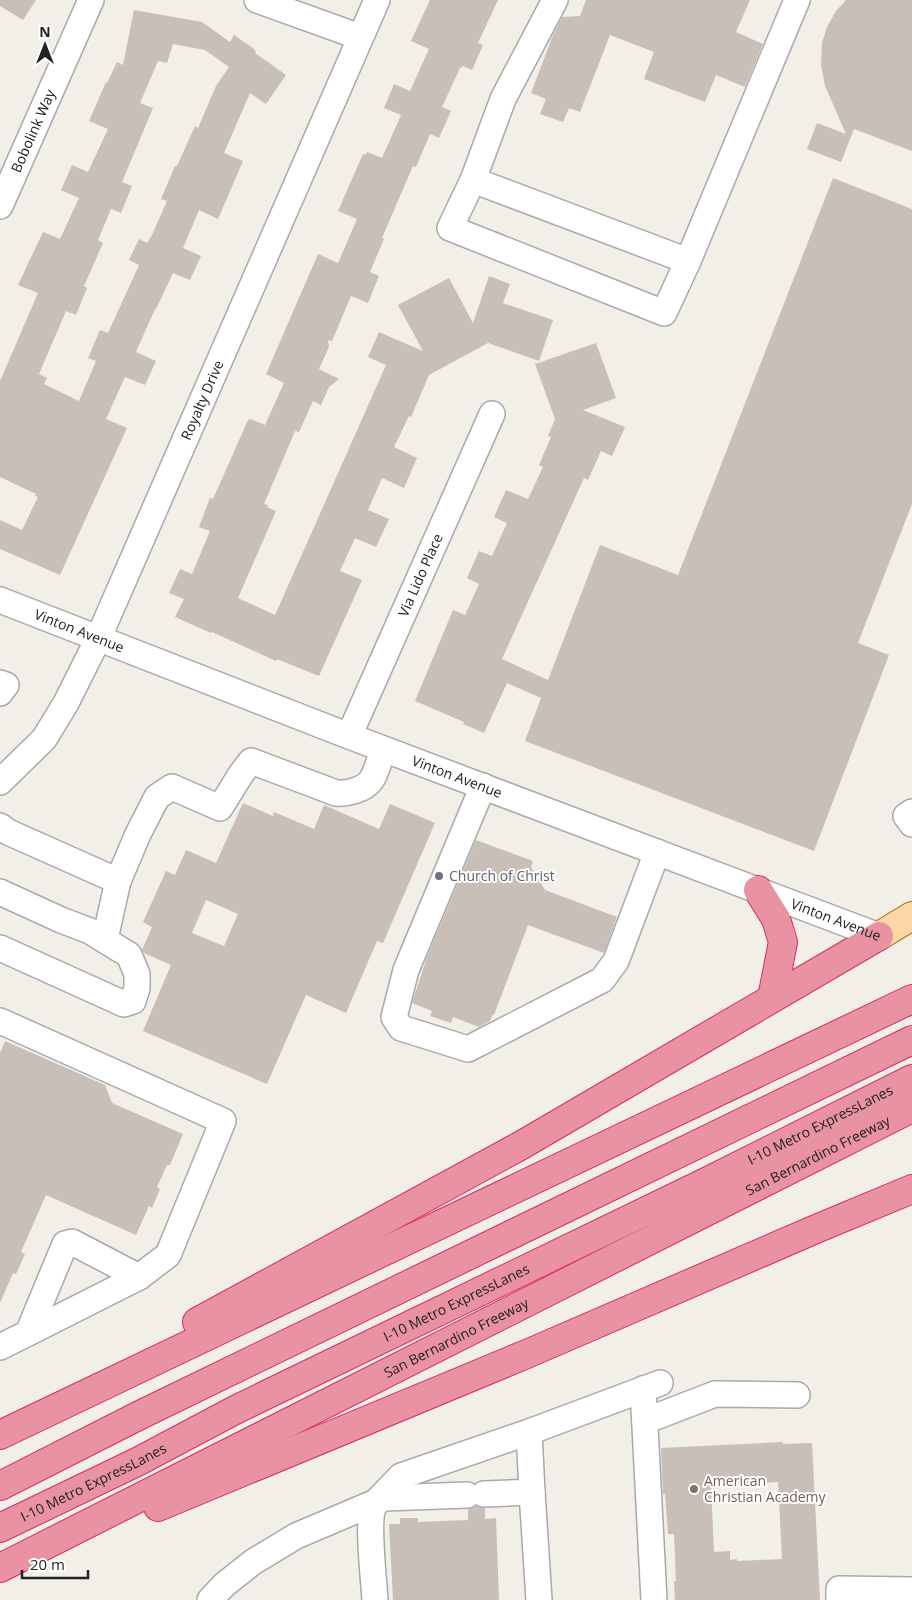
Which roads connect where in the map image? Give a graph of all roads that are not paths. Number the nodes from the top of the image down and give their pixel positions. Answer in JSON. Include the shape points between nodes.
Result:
{"nodes":[{"id":1,"x":91,"y":0,"type":"edge"},
{"id":2,"x":257,"y":0,"type":"edge"},
{"id":3,"x":377,"y":0,"type":"edge"},
{"id":4,"x":555,"y":0,"type":"edge"},
{"id":5,"x":798,"y":0,"type":"edge"},
{"id":6,"x":360,"y":38,"type":"junction"},
{"id":7,"x":473,"y":180,"type":"junction"},
{"id":8,"x":2,"y":194,"type":"edge"},
{"id":9,"x":688,"y":261,"type":"junction"},
{"id":10,"x":492,"y":414,"type":"dead end"},
{"id":11,"x":0,"y":600,"type":"edge"},
{"id":12,"x":98,"y":639,"type":"junction"},
{"id":13,"x":0,"y":682,"type":"edge"},
{"id":14,"x":0,"y":693,"type":"edge"},
{"id":15,"x":349,"y":736,"type":"junction"},
{"id":16,"x":383,"y":749,"type":"junction"},
{"id":17,"x":0,"y":782,"type":"edge"},
{"id":18,"x":483,"y":786,"type":"junction"},
{"id":19,"x":912,"y":812,"type":"edge"},
{"id":20,"x":912,"y":824,"type":"edge"},
{"id":21,"x":0,"y":826,"type":"edge"},
{"id":22,"x":657,"y":852,"type":"junction"},
{"id":23,"x":118,"y":880,"type":"junction"},
{"id":24,"x":758,"y":890,"type":"junction"},
{"id":25,"x":0,"y":892,"type":"edge"},
{"id":26,"x":912,"y":916,"type":"edge"},
{"id":27,"x":879,"y":936,"type":"junction"},
{"id":28,"x":105,"y":939,"type":"junction"},
{"id":29,"x":0,"y":948,"type":"edge"},
{"id":30,"x":772,"y":998,"type":"junction"},
{"id":31,"x":912,"y":999,"type":"edge"},
{"id":32,"x":0,"y":1021,"type":"edge"},
{"id":33,"x":912,"y":1040,"type":"edge"},
{"id":34,"x":912,"y":1079,"type":"edge"},
{"id":35,"x":912,"y":1108,"type":"edge"},
{"id":36,"x":912,"y":1188,"type":"edge"},
{"id":37,"x":139,"y":1277,"type":"junction"},
{"id":38,"x":28,"y":1333,"type":"junction"},
{"id":39,"x":0,"y":1347,"type":"edge"},
{"id":40,"x":797,"y":1395,"type":"dead end"},
{"id":41,"x":645,"y":1421,"type":"junction"},
{"id":42,"x":0,"y":1429,"type":"edge"},
{"id":43,"x":529,"y":1432,"type":"junction"},
{"id":44,"x":0,"y":1435,"type":"edge"},
{"id":45,"x":0,"y":1486,"type":"edge"},
{"id":46,"x":532,"y":1492,"type":"junction"},
{"id":47,"x":376,"y":1502,"type":"junction"},
{"id":48,"x":0,"y":1528,"type":"edge"},
{"id":49,"x":0,"y":1568,"type":"edge"},
{"id":50,"x":0,"y":1573,"type":"edge"},
{"id":51,"x":912,"y":1590,"type":"edge"},
{"id":52,"x":210,"y":1600,"type":"edge"},
{"id":53,"x":375,"y":1600,"type":"edge"},
{"id":54,"x":540,"y":1600,"type":"edge"},
{"id":55,"x":654,"y":1600,"type":"edge"},
{"id":56,"x":839,"y":1600,"type":"edge"}],
"edges":[{"from":1,"to":8,"type":"street","name":"Bobolink Way"},
{"from":2,"to":6,"type":"street"},
{"from":3,"to":6,"type":"street","name":"Royalty Drive"},
{"from":4,"to":7,"type":"street","via":[[503,98]]},
{"from":5,"to":9,"type":"street"},
{"from":6,"to":12,"type":"street","name":"Royalty Drive"},
{"from":7,"to":9,"type":"street"},
{"from":7,"to":9,"type":"street","via":[[450,228],[664,313]]},
{"from":10,"to":15,"type":"street","name":"Via Lido Place"},
{"from":11,"to":12,"type":"street","name":"Vinton Avenue"},
{"from":12,"to":15,"type":"street","name":"Vinton Avenue"},
{"from":12,"to":17,"type":"street","name":"Royalty Drive","via":[[44,739]]},
{"from":13,"to":14,"type":"street","via":[[6,685]]},
{"from":15,"to":16,"type":"street","name":"Vinton Avenue"},
{"from":16,"to":18,"type":"street","name":"Vinton Avenue"},
{"from":16,"to":23,"type":"street","via":[[372,780],[347,794],[336,793],[251,761],[220,808],[172,788],[157,797]]},
{"from":18,"to":22,"type":"street","name":"Vinton Avenue"},
{"from":18,"to":22,"type":"street","via":[[406,970],[394,1017],[401,1028],[468,1049],[602,980],[616,961]]},
{"from":19,"to":20,"type":"street","via":[[906,816]]},
{"from":21,"to":23,"type":"street"},
{"from":22,"to":24,"type":"street","name":"Vinton Avenue"},
{"from":23,"to":28,"type":"street"},
{"from":24,"to":27,"type":"street","name":"Vinton Avenue"},
{"from":24,"to":30,"type":"highway","via":[[776,919],[783,942]]},
{"from":25,"to":28,"type":"street"},
{"from":26,"to":27,"type":"main road","name":"Vinton Avenue"},
{"from":27,"to":30,"type":"highway"},
{"from":28,"to":29,"type":"street","via":[[129,955],[137,974],[133,1001],[124,1004]]},
{"from":30,"to":42,"type":"highway","via":[[520,1146]]},
{"from":31,"to":44,"type":"highway"},
{"from":32,"to":37,"type":"street","via":[[223,1122],[168,1255]]},
{"from":33,"to":45,"type":"highway"},
{"from":34,"to":48,"type":"highway","name":"I-10 Metro ExpressLanes"},
{"from":35,"to":49,"type":"highway","name":"San Bernardino Freeway"},
{"from":36,"to":50,"type":"highway","via":[[529,1353]]},
{"from":37,"to":38,"type":"street"},
{"from":37,"to":38,"type":"street","via":[[72,1242],[65,1244]]},
{"from":38,"to":39,"type":"street"},
{"from":40,"to":41,"type":"street","via":[[715,1394]]},
{"from":41,"to":43,"type":"street","via":[[652,1386]]},
{"from":41,"to":55,"type":"street"},
{"from":43,"to":46,"type":"street"},
{"from":43,"to":47,"type":"street","via":[[400,1476]]},
{"from":46,"to":47,"type":"street","via":[[384,1498]]},
{"from":46,"to":54,"type":"street"},
{"from":47,"to":52,"type":"street","via":[[296,1536],[253,1562]]},
{"from":47,"to":53,"type":"street","via":[[371,1526]]},
{"from":51,"to":56,"type":"street","via":[[838,1589]]}]}
